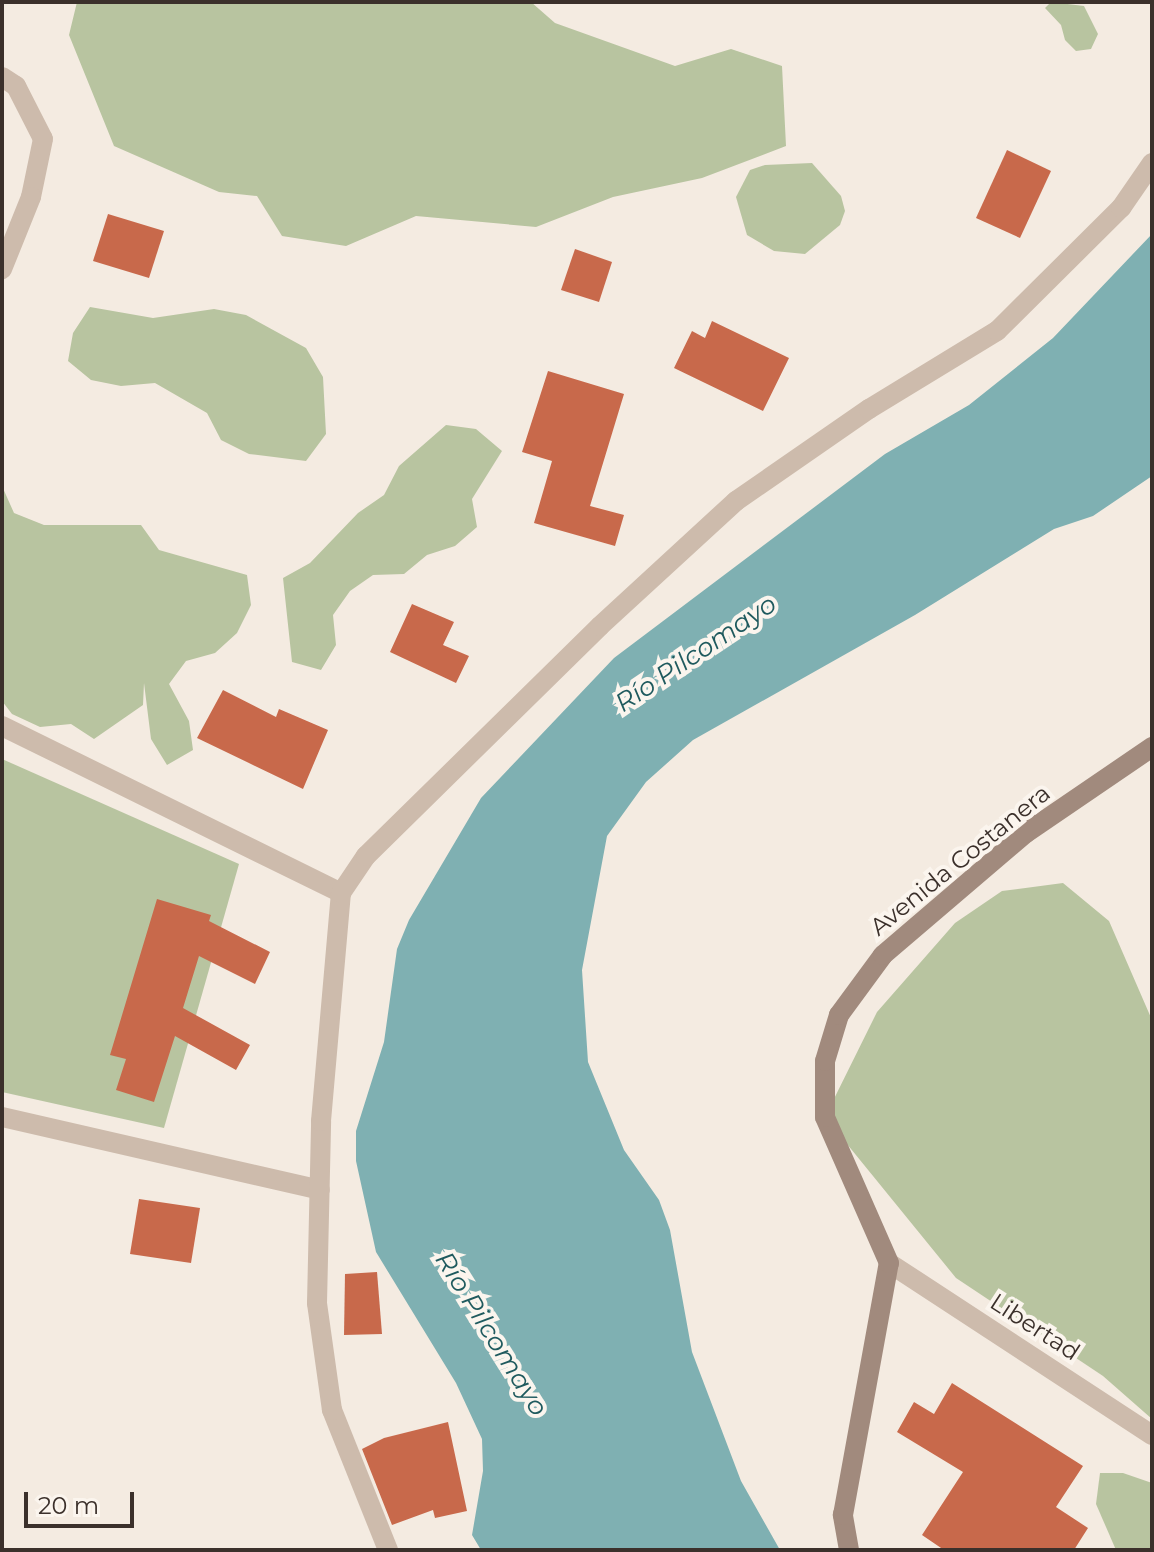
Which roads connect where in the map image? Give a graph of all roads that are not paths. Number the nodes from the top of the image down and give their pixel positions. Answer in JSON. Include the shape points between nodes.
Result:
{"nodes":[{"id":1,"x":2,"y":77,"type":"edge"},
{"id":2,"x":1152,"y":163,"type":"edge"},
{"id":3,"x":2,"y":269,"type":"edge"},
{"id":4,"x":2,"y":726,"type":"edge"},
{"id":5,"x":1152,"y":747,"type":"edge"},
{"id":6,"x":341,"y":893,"type":"junction"},
{"id":7,"x":2,"y":1117,"type":"edge"},
{"id":8,"x":320,"y":1190,"type":"junction"},
{"id":9,"x":889,"y":1263,"type":"junction"},
{"id":10,"x":1152,"y":1435,"type":"edge"},
{"id":11,"x":388,"y":1550,"type":"edge"},
{"id":12,"x":849,"y":1550,"type":"edge"}],
"edges":[{"from":1,"to":3,"type":"street","via":[[16,86],[43,139],[31,197]]},
{"from":2,"to":6,"type":"street","via":[[1121,208],[997,331],[869,409],[736,501],[366,856]]},
{"from":4,"to":6,"type":"street"},
{"from":5,"to":9,"type":"street","name":"Avenida Costanera","via":[[1026,833],[895,945],[839,1015],[825,1061],[825,1117]]},
{"from":6,"to":8,"type":"street"},
{"from":7,"to":8,"type":"street"},
{"from":8,"to":11,"type":"street","via":[[317,1303],[332,1410]]},
{"from":9,"to":10,"type":"street","name":"Libertad"},
{"from":9,"to":12,"type":"street","via":[[843,1515]]}]}
